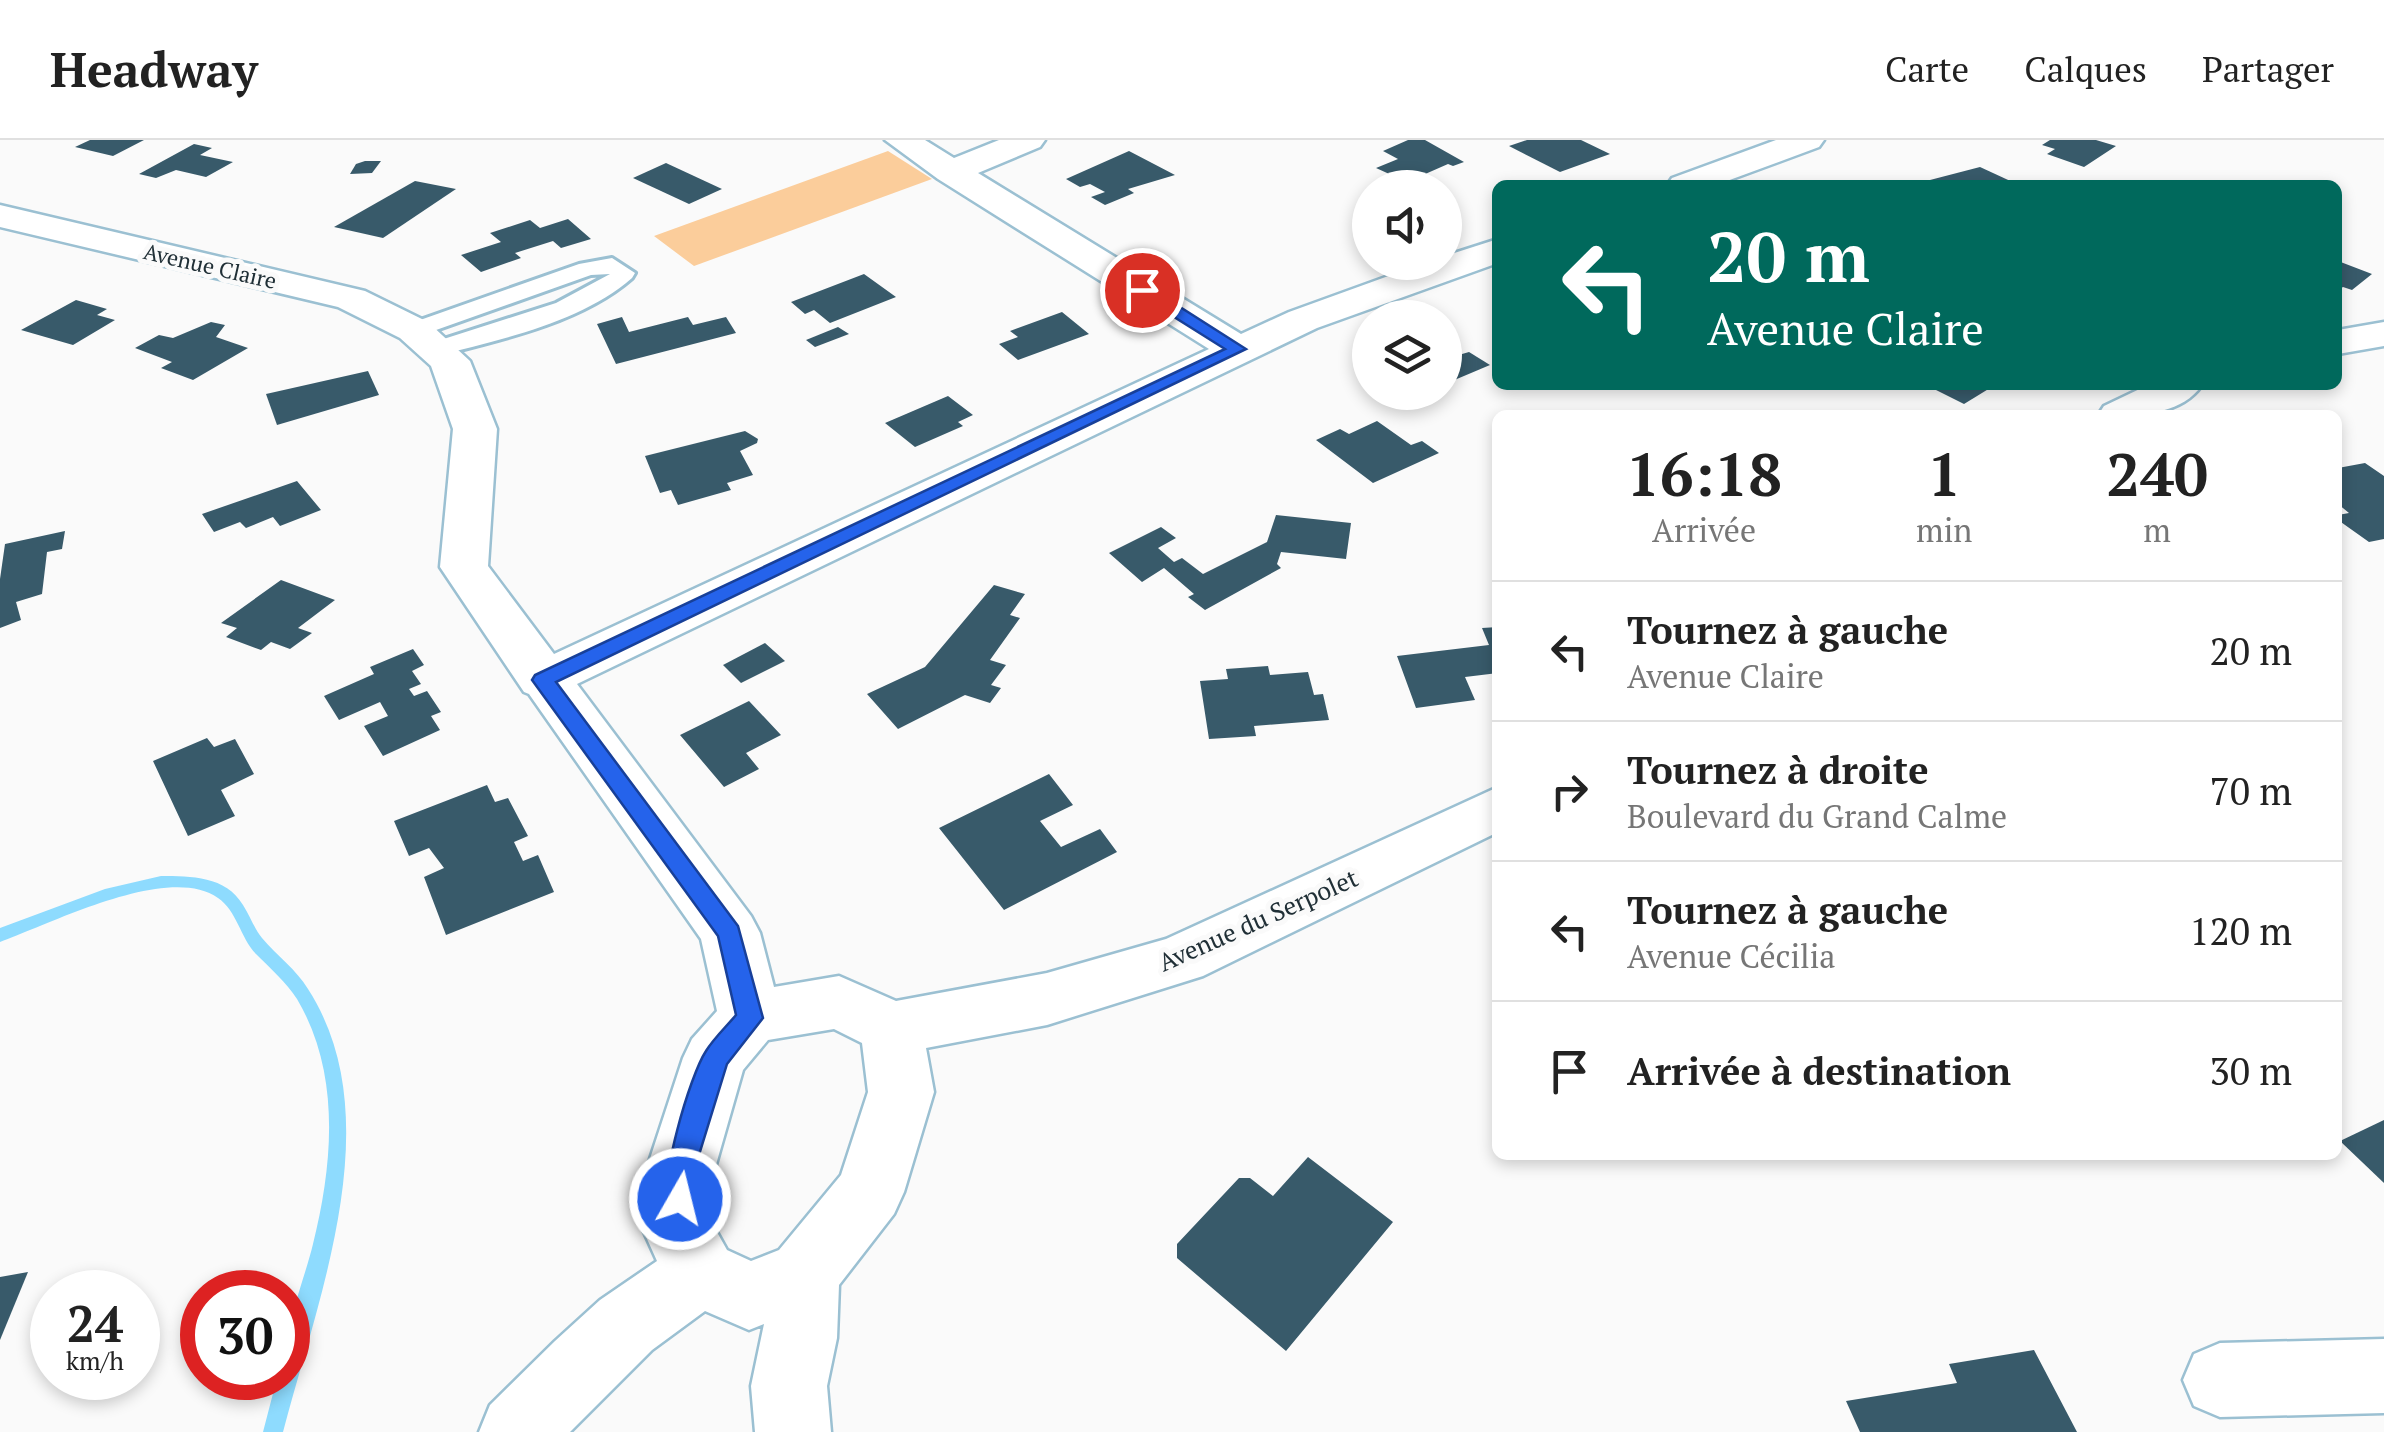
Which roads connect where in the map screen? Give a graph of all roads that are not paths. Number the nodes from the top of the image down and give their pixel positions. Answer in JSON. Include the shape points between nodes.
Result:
{"nodes":[{"id":1,"x":902,"y":140,"type":"edge"},
{"id":2,"x":1028,"y":140,"type":"edge"},
{"id":3,"x":1807,"y":140,"type":"edge"},
{"id":4,"x":950,"y":172,"type":"junction"},
{"id":5,"x":1698,"y":180,"type":"edge"},
{"id":6,"x":0,"y":216,"type":"edge"},
{"id":7,"x":1492,"y":252,"type":"edge"},
{"id":8,"x":2384,"y":334,"type":"edge"},
{"id":9,"x":425,"y":340,"type":"junction"},
{"id":10,"x":2342,"y":341,"type":"edge"},
{"id":11,"x":1237,"y":349,"type":"junction"},
{"id":12,"x":2171,"y":390,"type":"edge"},
{"id":13,"x":2129,"y":410,"type":"edge"},
{"id":14,"x":542,"y":680,"type":"junction"},
{"id":15,"x":1492,"y":811,"type":"edge"},
{"id":16,"x":750,"y":1018,"type":"junction"},
{"id":17,"x":892,"y":1028,"type":"junction"},
{"id":18,"x":702,"y":1274,"type":"junction"},
{"id":19,"x":804,"y":1274,"type":"junction"},
{"id":20,"x":2384,"y":1376,"type":"edge"},
{"id":21,"x":2220,"y":1380,"type":"dead end"},
{"id":22,"x":517,"y":1432,"type":"edge"},
{"id":23,"x":793,"y":1432,"type":"edge"}],
"edges":[{"from":1,"to":4,"type":"street"},
{"from":2,"to":4,"type":"street"},
{"from":3,"to":5,"type":"street"},
{"from":4,"to":11,"type":"street"},
{"from":6,"to":9,"type":"street","name":"Avenue Claire","via":[[351,299]]},
{"from":7,"to":11,"type":"street"},
{"from":8,"to":10,"type":"street"},
{"from":9,"to":9,"type":"lane","via":[[580,301],[613,286],[624,273],[612,264],[587,269]]},
{"from":9,"to":14,"type":"street","via":[[450,361],[475,429],[464,567]]},
{"from":11,"to":14,"type":"street"},
{"from":12,"to":13,"type":"street"},
{"from":14,"to":16,"type":"street","via":[[730,933]]},
{"from":15,"to":17,"type":"street","name":"Avenue du Serpolet","via":[[1182,960],[1047,999]]},
{"from":16,"to":17,"type":"street","via":[[839,1002]]},
{"from":16,"to":18,"type":"street","via":[[715,1058],[680,1168],[678,1230]]},
{"from":17,"to":19,"type":"street","via":[[901,1092],[870,1192]]},
{"from":18,"to":19,"type":"street","via":[[748,1296]]},
{"from":18,"to":22,"type":"street","via":[[666,1292],[614,1334]]},
{"from":19,"to":23,"type":"street","via":[[800,1338],[788,1386]]},
{"from":20,"to":21,"type":"street"}]}
